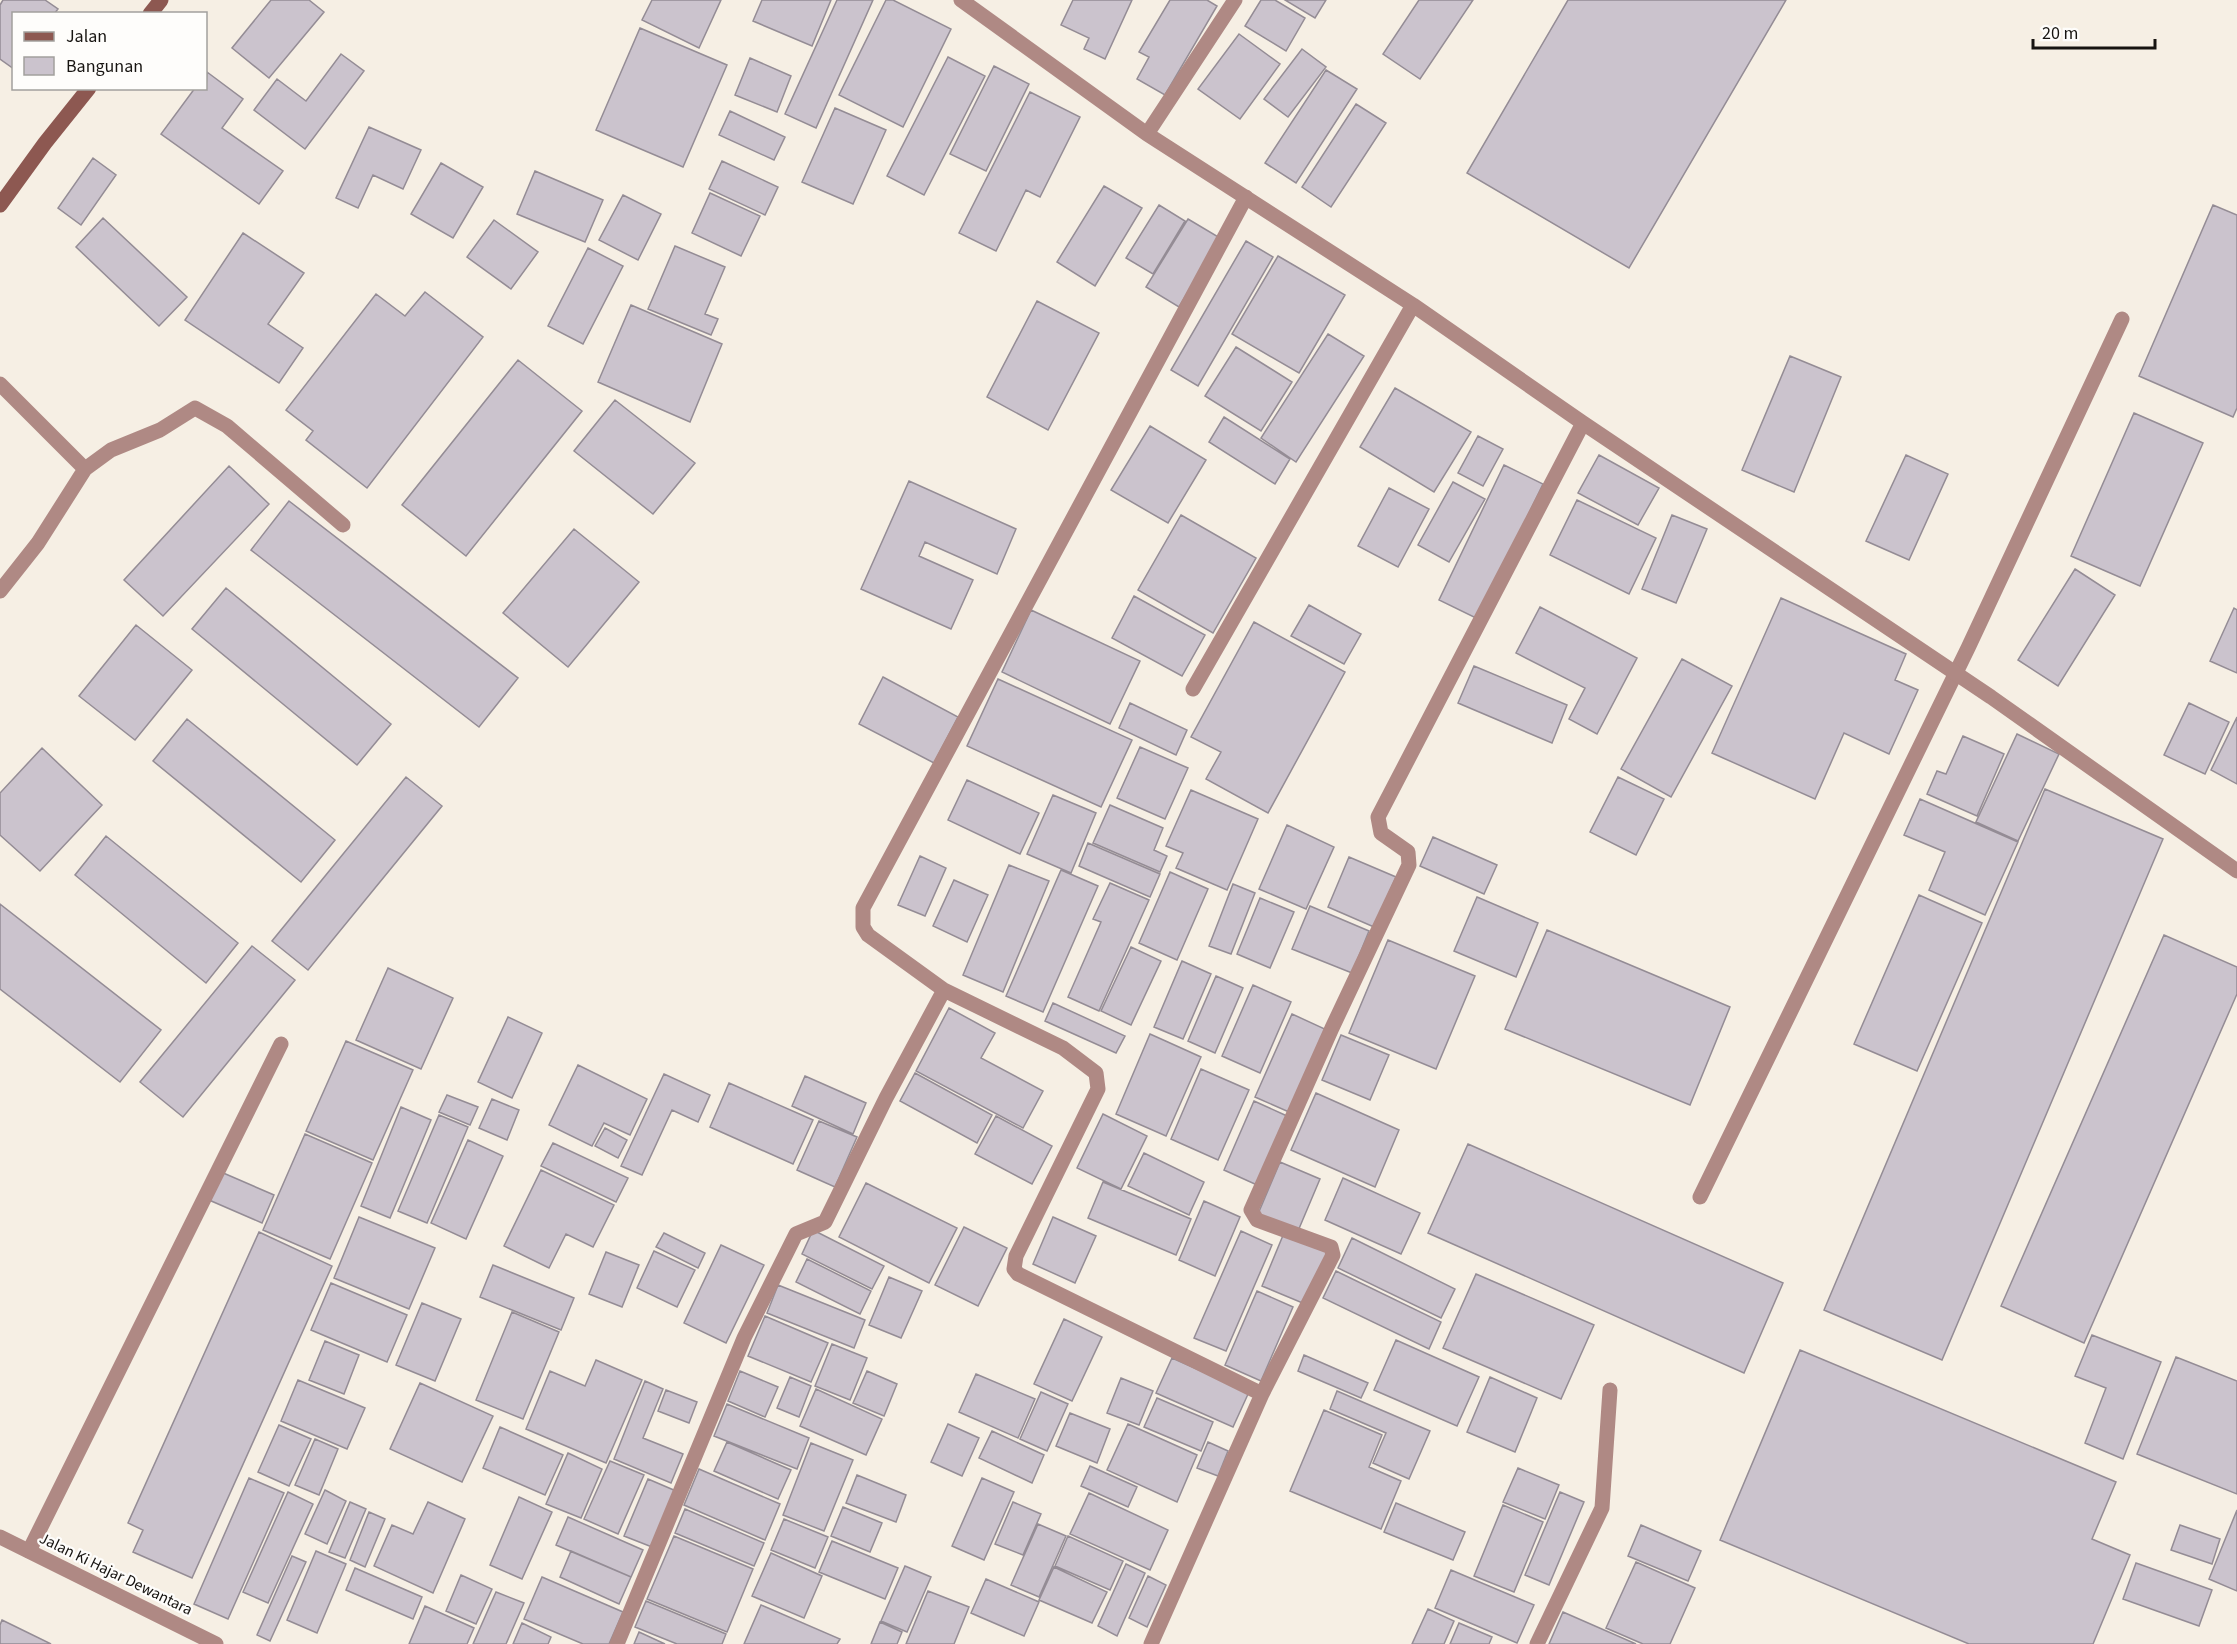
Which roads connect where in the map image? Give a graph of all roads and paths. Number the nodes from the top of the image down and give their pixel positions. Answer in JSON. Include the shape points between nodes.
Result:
{"nodes":[{"id":1,"x":161,"y":0,"type":"edge"},
{"id":2,"x":961,"y":0,"type":"edge"},
{"id":3,"x":1235,"y":0,"type":"edge"},
{"id":4,"x":152,"y":12,"type":"edge"},
{"id":5,"x":87,"y":90,"type":"edge"},
{"id":6,"x":1147,"y":134,"type":"junction"},
{"id":7,"x":1246,"y":197,"type":"junction"},
{"id":8,"x":0,"y":205,"type":"edge"},
{"id":9,"x":1413,"y":305,"type":"junction"},
{"id":10,"x":2122,"y":319,"type":"dead end"},
{"id":11,"x":0,"y":384,"type":"edge"},
{"id":12,"x":1583,"y":423,"type":"junction"},
{"id":13,"x":85,"y":469,"type":"junction"},
{"id":14,"x":343,"y":525,"type":"dead end"},
{"id":15,"x":0,"y":591,"type":"edge"},
{"id":16,"x":1955,"y":674,"type":"junction"},
{"id":17,"x":1193,"y":689,"type":"dead end"},
{"id":18,"x":2237,"y":871,"type":"edge"},
{"id":19,"x":944,"y":990,"type":"junction"},
{"id":20,"x":281,"y":1044,"type":"dead end"},
{"id":21,"x":1700,"y":1197,"type":"dead end"},
{"id":22,"x":1610,"y":1390,"type":"dead end"},
{"id":23,"x":1262,"y":1394,"type":"junction"},
{"id":24,"x":0,"y":1537,"type":"edge"},
{"id":25,"x":29,"y":1551,"type":"junction"},
{"id":26,"x":216,"y":1644,"type":"edge"},
{"id":27,"x":617,"y":1644,"type":"edge"},
{"id":28,"x":1151,"y":1644,"type":"edge"},
{"id":29,"x":1537,"y":1644,"type":"edge"}],
"edges":[{"from":1,"to":4,"type":"main road"},
{"from":2,"to":6,"type":"street"},
{"from":3,"to":6,"type":"street"},
{"from":5,"to":8,"type":"main road"},
{"from":6,"to":7,"type":"street"},
{"from":7,"to":9,"type":"street"},
{"from":7,"to":19,"type":"street","via":[[863,909],[863,927],[868,935]]},
{"from":9,"to":12,"type":"street"},
{"from":9,"to":17,"type":"street"},
{"from":10,"to":16,"type":"street"},
{"from":11,"to":13,"type":"street"},
{"from":12,"to":16,"type":"street"},
{"from":12,"to":23,"type":"street","via":[[1378,817],[1381,833],[1407,852],[1409,865],[1251,1210],[1257,1220],[1331,1247],[1333,1255]]},
{"from":13,"to":14,"type":"street","via":[[111,450],[160,430],[195,408],[226,426]]},
{"from":13,"to":15,"type":"street","via":[[38,543]]},
{"from":16,"to":18,"type":"street"},
{"from":16,"to":21,"type":"street"},
{"from":19,"to":23,"type":"street","via":[[1063,1048],[1096,1073],[1098,1089],[1016,1256],[1014,1269]]},
{"from":19,"to":27,"type":"street","via":[[825,1222],[795,1234],[744,1338]]},
{"from":20,"to":25,"type":"street"},
{"from":22,"to":29,"type":"street","via":[[1602,1508]]},
{"from":23,"to":28,"type":"street"},
{"from":24,"to":25,"type":"street","name":"Jalan Ki Hajar Dewantara"},
{"from":25,"to":26,"type":"street","name":"Jalan Ki Hajar Dewantara"}]}
